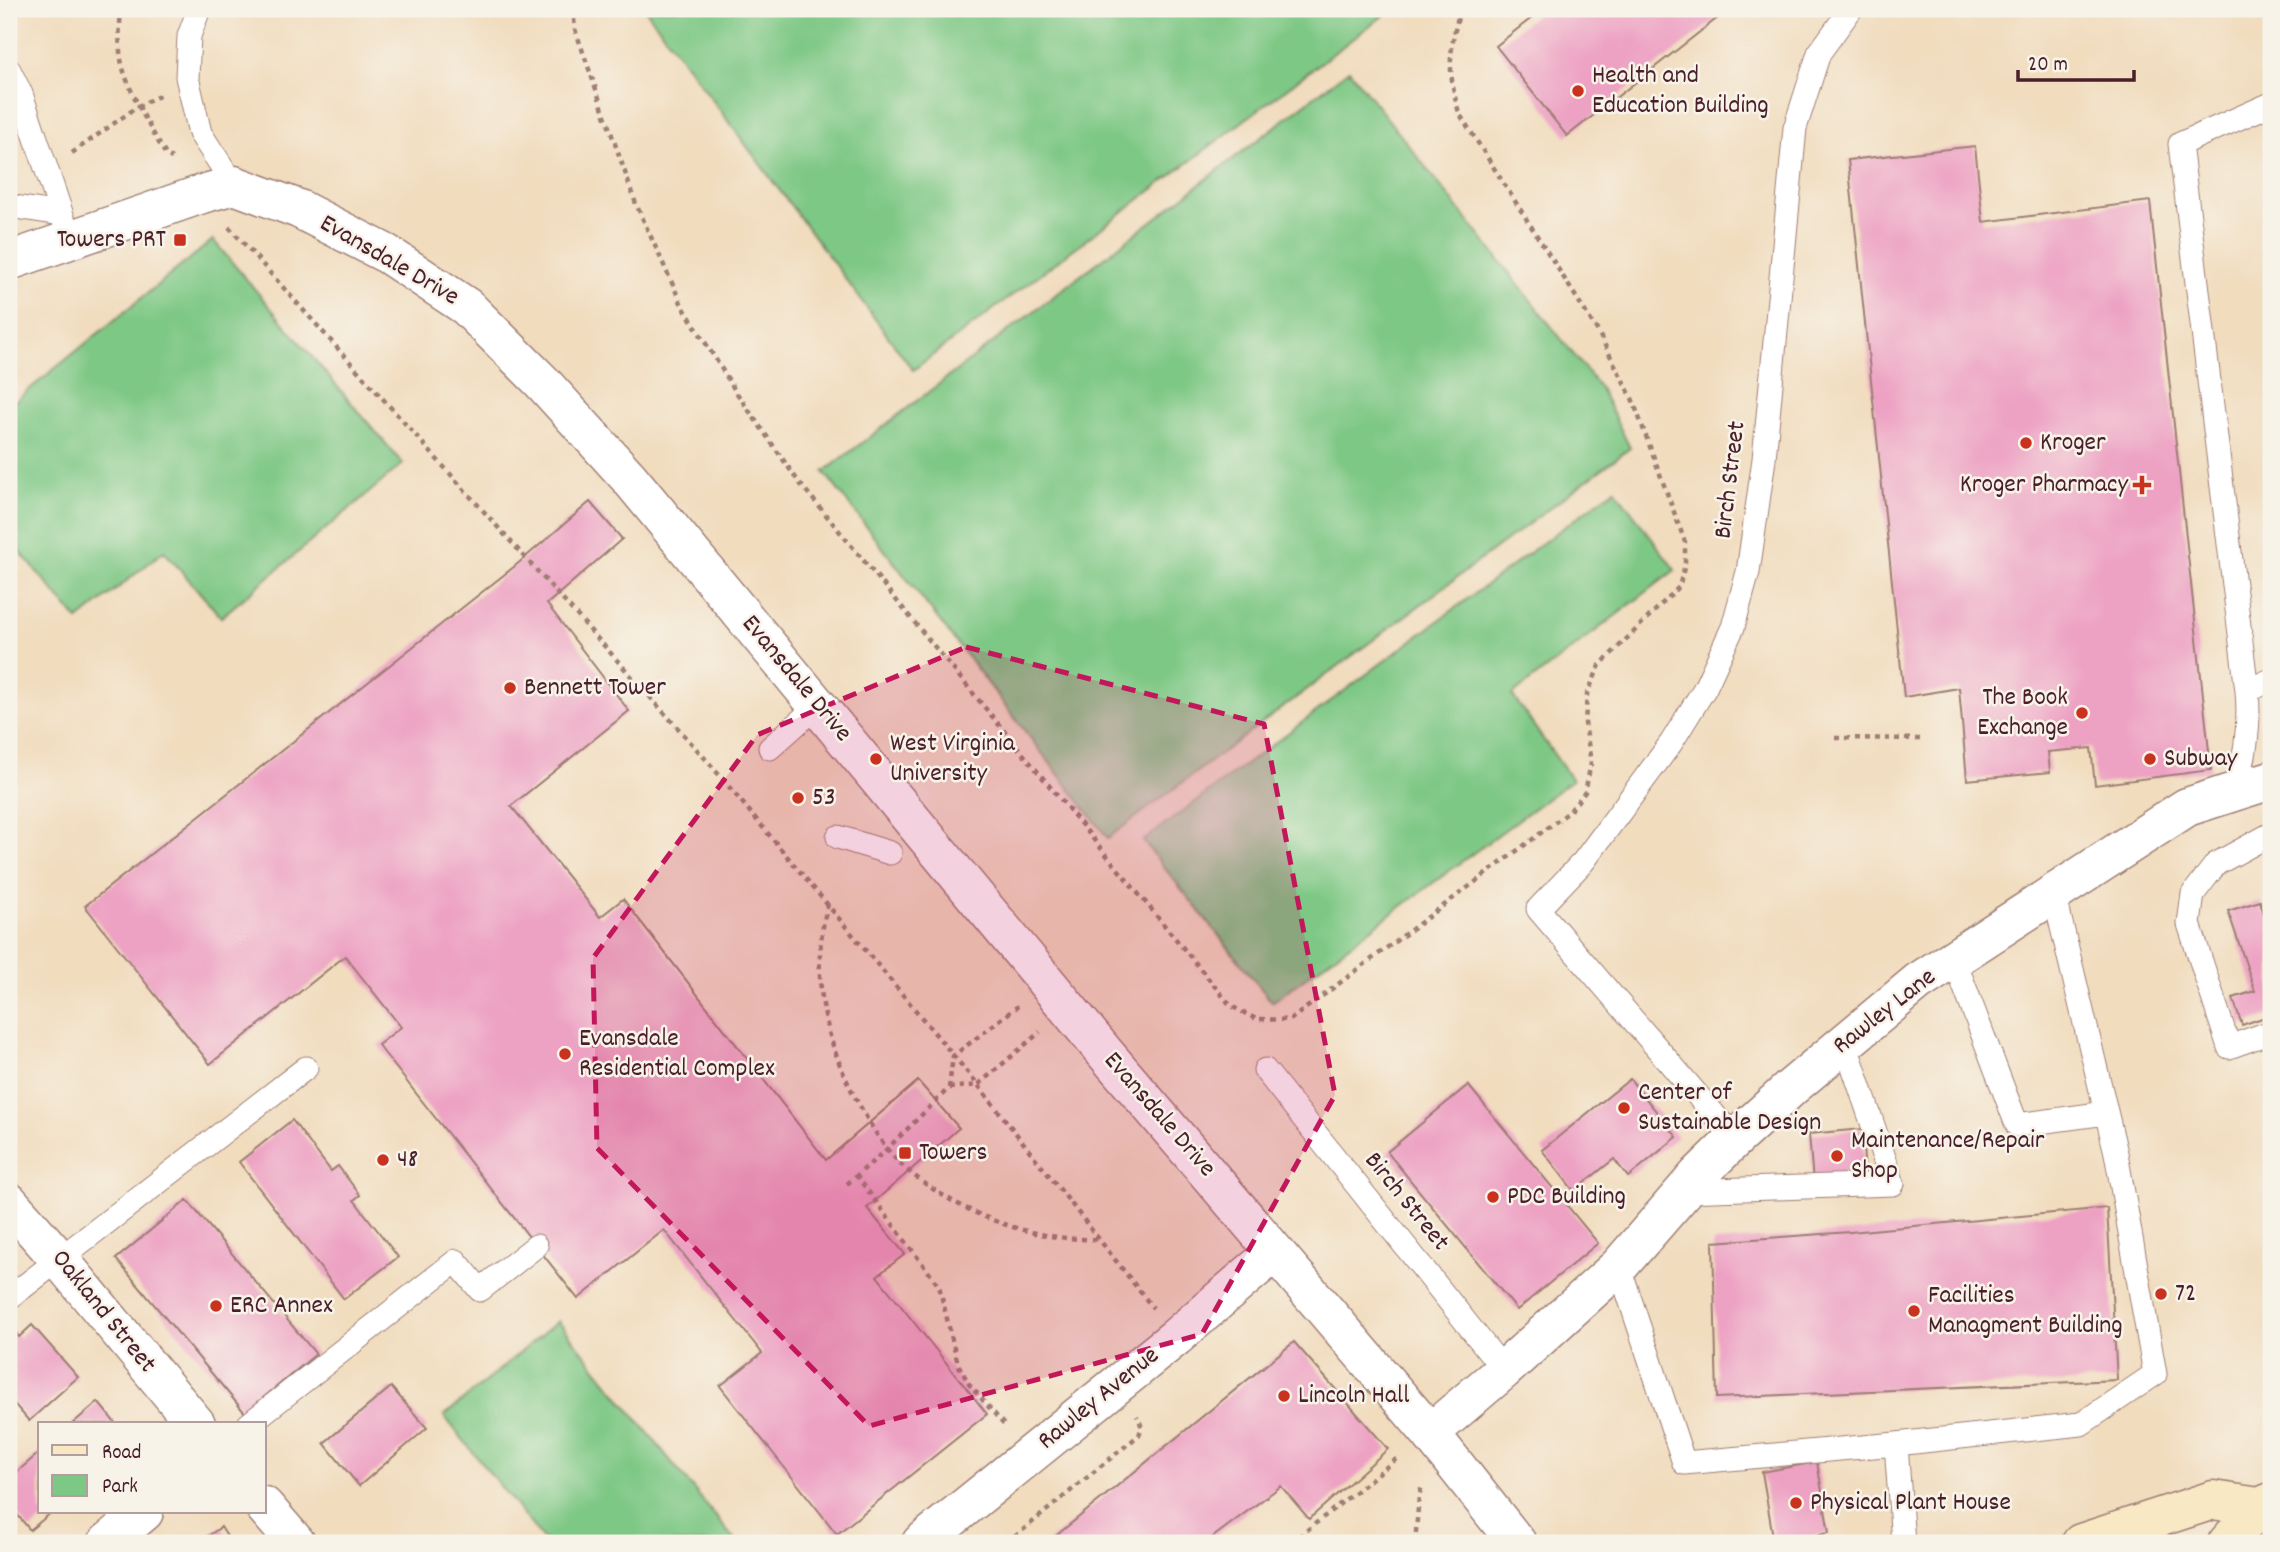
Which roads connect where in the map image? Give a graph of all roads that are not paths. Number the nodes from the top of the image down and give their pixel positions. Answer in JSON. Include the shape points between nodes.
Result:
{"nodes":[{"id":1,"x":199,"y":9,"type":"edge"},
{"id":2,"x":1851,"y":9,"type":"edge"},
{"id":3,"x":9,"y":70,"type":"edge"},
{"id":4,"x":2271,"y":104,"type":"edge"},
{"id":5,"x":234,"y":185,"type":"junction"},
{"id":6,"x":9,"y":206,"type":"edge"},
{"id":7,"x":66,"y":226,"type":"junction"},
{"id":8,"x":9,"y":261,"type":"edge"},
{"id":9,"x":2271,"y":680,"type":"edge"},
{"id":10,"x":2247,"y":691,"type":"junction"},
{"id":11,"x":818,"y":705,"type":"junction"},
{"id":12,"x":770,"y":748,"type":"dead end"},
{"id":13,"x":2271,"y":780,"type":"edge"},
{"id":14,"x":2235,"y":792,"type":"junction"},
{"id":15,"x":2271,"y":834,"type":"edge"},
{"id":16,"x":838,"y":837,"type":"dead end"},
{"id":17,"x":890,"y":853,"type":"dead end"},
{"id":18,"x":2053,"y":894,"type":"junction"},
{"id":19,"x":1954,"y":959,"type":"junction"},
{"id":20,"x":2271,"y":1032,"type":"edge"},
{"id":21,"x":1845,"y":1043,"type":"junction"},
{"id":22,"x":306,"y":1068,"type":"dead end"},
{"id":23,"x":1265,"y":1070,"type":"dead end"},
{"id":24,"x":2106,"y":1113,"type":"junction"},
{"id":25,"x":1735,"y":1139,"type":"junction"},
{"id":26,"x":1684,"y":1191,"type":"junction"},
{"id":27,"x":9,"y":1202,"type":"edge"},
{"id":28,"x":536,"y":1246,"type":"dead end"},
{"id":29,"x":1275,"y":1252,"type":"junction"},
{"id":30,"x":60,"y":1260,"type":"junction"},
{"id":31,"x":1619,"y":1266,"type":"junction"},
{"id":32,"x":9,"y":1298,"type":"edge"},
{"id":33,"x":1504,"y":1370,"type":"junction"},
{"id":34,"x":193,"y":1422,"type":"edge"},
{"id":35,"x":252,"y":1422,"type":"edge"},
{"id":36,"x":1418,"y":1442,"type":"junction"},
{"id":37,"x":1896,"y":1444,"type":"junction"},
{"id":38,"x":2265,"y":1504,"type":"edge"},
{"id":39,"x":266,"y":1508,"type":"edge"},
{"id":40,"x":142,"y":1514,"type":"edge"},
{"id":41,"x":107,"y":1543,"type":"edge"},
{"id":42,"x":296,"y":1543,"type":"edge"},
{"id":43,"x":921,"y":1543,"type":"edge"},
{"id":44,"x":1517,"y":1543,"type":"edge"},
{"id":45,"x":1903,"y":1543,"type":"edge"},
{"id":46,"x":2081,"y":1543,"type":"edge"},
{"id":47,"x":2227,"y":1543,"type":"edge"}],
"edges":[{"from":1,"to":5,"type":"lane","via":[[189,36],[187,77],[200,133]]},
{"from":2,"to":25,"type":"lane","name":"Birch Street","via":[[1819,53],[1795,128],[1764,459],[1748,572],[1733,627],[1705,688],[1671,743],[1583,862],[1538,909]]},
{"from":3,"to":7,"type":"lane"},
{"from":4,"to":10,"type":"lane","via":[[2180,144]]},
{"from":5,"to":7,"type":"street"},
{"from":5,"to":11,"type":"street","name":"Evansdale Drive","via":[[299,209],[387,254],[467,307],[630,479]]},
{"from":6,"to":7,"type":"lane"},
{"from":7,"to":8,"type":"street"},
{"from":9,"to":10,"type":"lane"},
{"from":10,"to":14,"type":"lane","via":[[2249,721]]},
{"from":11,"to":12,"type":"lane"},
{"from":11,"to":29,"type":"street","name":"Evansdale Drive"},
{"from":13,"to":14,"type":"street","name":"Rawley Lane"},
{"from":14,"to":18,"type":"street","name":"Rawley Lane","via":[[2188,807]]},
{"from":15,"to":20,"type":"lane","via":[[2216,864],[2193,894],[2189,924],[2229,1047]]},
{"from":16,"to":17,"type":"lane"},
{"from":18,"to":19,"type":"street","name":"Rawley Lane"},
{"from":18,"to":24,"type":"lane"},
{"from":19,"to":21,"type":"street","name":"Rawley Lane","via":[[1918,982]]},
{"from":19,"to":24,"type":"lane","via":[[2017,1125]]},
{"from":21,"to":25,"type":"street","name":"Rawley Lane"},
{"from":21,"to":26,"type":"lane","via":[[1893,1184]]},
{"from":22,"to":30,"type":"lane"},
{"from":23,"to":33,"type":"lane","name":"Birch Street"},
{"from":24,"to":37,"type":"lane","via":[[2155,1374],[2081,1424]]},
{"from":25,"to":26,"type":"street","name":"Rawley Lane"},
{"from":26,"to":31,"type":"street","name":"Rawley Lane"},
{"from":27,"to":30,"type":"street","name":"Oakland Street"},
{"from":28,"to":35,"type":"lane","via":[[480,1290],[456,1261]]},
{"from":29,"to":36,"type":"street","name":"Evansdale Drive"},
{"from":29,"to":43,"type":"street","name":"Rawley Avenue"},
{"from":30,"to":32,"type":"lane"},
{"from":30,"to":34,"type":"street","name":"Oakland Street"},
{"from":31,"to":33,"type":"street","name":"Rawley Lane"},
{"from":31,"to":37,"type":"lane","via":[[1684,1463]]},
{"from":33,"to":36,"type":"street","name":"Rawley Lane"},
{"from":36,"to":44,"type":"street","name":"Evansdale Drive"},
{"from":37,"to":45,"type":"lane"},
{"from":38,"to":46,"type":"street","via":[[2213,1500]]},
{"from":38,"to":47,"type":"street"},
{"from":39,"to":42,"type":"street"},
{"from":40,"to":41,"type":"street"}]}
